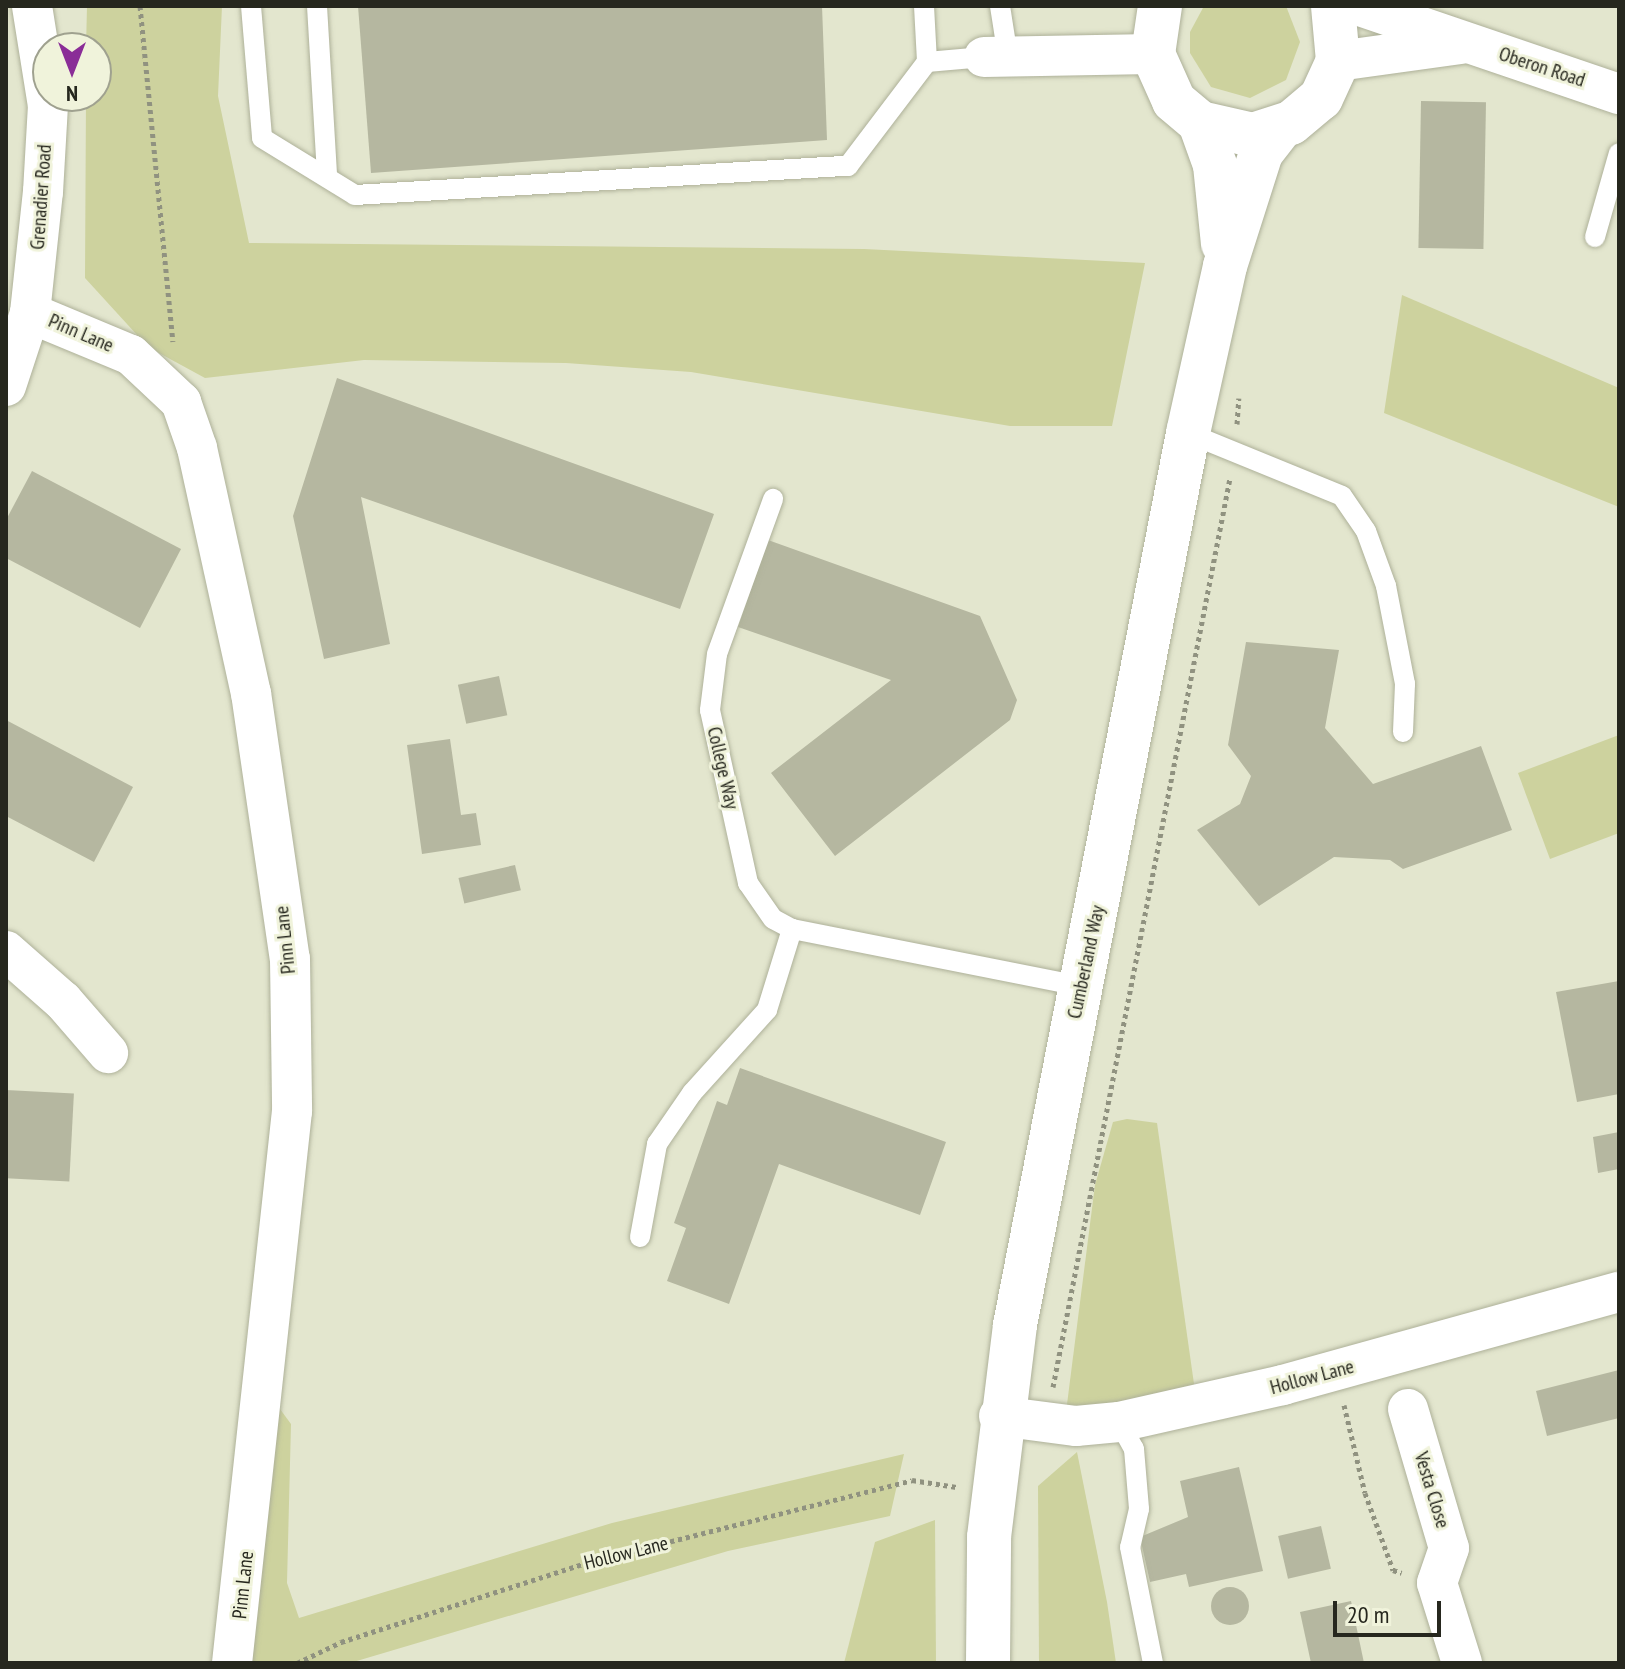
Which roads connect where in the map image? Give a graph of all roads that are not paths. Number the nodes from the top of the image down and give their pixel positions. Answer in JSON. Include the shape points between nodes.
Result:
{"nodes":[{"id":1,"x":32,"y":6,"type":"edge"},
{"id":2,"x":251,"y":6,"type":"edge"},
{"id":3,"x":317,"y":6,"type":"edge"},
{"id":4,"x":924,"y":6,"type":"edge"},
{"id":5,"x":1000,"y":6,"type":"edge"},
{"id":6,"x":1160,"y":6,"type":"edge"},
{"id":7,"x":1333,"y":6,"type":"edge"},
{"id":8,"x":1360,"y":6,"type":"edge"},
{"id":9,"x":1465,"y":44,"type":"junction"},
{"id":10,"x":1153,"y":54,"type":"junction"},
{"id":11,"x":996,"y":57,"type":"junction"},
{"id":12,"x":1338,"y":61,"type":"junction"},
{"id":13,"x":927,"y":62,"type":"junction"},
{"id":14,"x":1619,"y":94,"type":"edge"},
{"id":15,"x":1200,"y":123,"type":"junction"},
{"id":16,"x":1280,"y":129,"type":"junction"},
{"id":17,"x":1619,"y":153,"type":"edge"},
{"id":18,"x":327,"y":175,"type":"junction"},
{"id":19,"x":1595,"y":237,"type":"dead end"},
{"id":20,"x":1225,"y":266,"type":"junction"},
{"id":21,"x":30,"y":313,"type":"junction"},
{"id":22,"x":6,"y":386,"type":"edge"},
{"id":23,"x":1188,"y":433,"type":"junction"},
{"id":24,"x":773,"y":499,"type":"dead end"},
{"id":25,"x":1403,"y":732,"type":"dead end"},
{"id":26,"x":792,"y":929,"type":"junction"},
{"id":27,"x":6,"y":951,"type":"edge"},
{"id":28,"x":1081,"y":986,"type":"junction"},
{"id":29,"x":108,"y":1053,"type":"dead end"},
{"id":30,"x":640,"y":1237,"type":"dead end"},
{"id":31,"x":1619,"y":1292,"type":"edge"},
{"id":32,"x":1408,"y":1409,"type":"dead end"},
{"id":33,"x":999,"y":1416,"type":"junction"},
{"id":34,"x":1119,"y":1422,"type":"junction"},
{"id":35,"x":232,"y":1663,"type":"edge"},
{"id":36,"x":988,"y":1663,"type":"edge"},
{"id":37,"x":1153,"y":1663,"type":"edge"},
{"id":38,"x":1462,"y":1663,"type":"edge"}],
"edges":[{"from":1,"to":21,"type":"street","name":"Grenadier Road","via":[[48,106]]},
{"from":2,"to":18,"type":"lane","via":[[262,138]]},
{"from":3,"to":18,"type":"lane"},
{"from":4,"to":13,"type":"lane"},
{"from":5,"to":11,"type":"lane"},
{"from":6,"to":10,"type":"main road"},
{"from":7,"to":12,"type":"main road"},
{"from":8,"to":9,"type":"street","name":"Oberon Road"},
{"from":9,"to":12,"type":"street","name":"Oberon Road"},
{"from":9,"to":14,"type":"street","name":"Oberon Road","via":[[1545,65]]},
{"from":10,"to":11,"type":"street"},
{"from":10,"to":15,"type":"main road","via":[[1174,101]]},
{"from":11,"to":13,"type":"lane"},
{"from":12,"to":16,"type":"main road","via":[[1321,98]]},
{"from":13,"to":18,"type":"lane","via":[[848,166],[355,195]]},
{"from":15,"to":16,"type":"main road","via":[[1238,134]]},
{"from":15,"to":20,"type":"main road","name":"Cumberland Way","via":[[1215,165]]},
{"from":16,"to":20,"type":"main road","name":"Cumberland Way","via":[[1261,153]]},
{"from":17,"to":19,"type":"lane"},
{"from":20,"to":23,"type":"main road","name":"Cumberland Way"},
{"from":21,"to":22,"type":"street","name":"Grenadier Road"},
{"from":21,"to":35,"type":"street","name":"Pinn Lane","via":[[131,355],[181,402],[197,448],[251,693],[290,959],[292,1111]]},
{"from":23,"to":25,"type":"lane","via":[[1342,496],[1366,531],[1386,586],[1405,684]]},
{"from":23,"to":28,"type":"main road","name":"Cumberland Way"},
{"from":24,"to":26,"type":"lane","name":"College Way","via":[[717,654],[710,710],[748,883],[773,919]]},
{"from":26,"to":28,"type":"lane","name":"College Way"},
{"from":26,"to":30,"type":"lane","via":[[767,1010],[692,1093],[657,1144]]},
{"from":27,"to":29,"type":"street","via":[[63,1001]]},
{"from":28,"to":33,"type":"main road","name":"Cumberland Way"},
{"from":31,"to":34,"type":"street","name":"Hollow Lane","via":[[1336,1371]]},
{"from":32,"to":38,"type":"street","name":"Vesta Close","via":[[1449,1548],[1437,1583]]},
{"from":33,"to":34,"type":"street","name":"Hollow Lane","via":[[1076,1426]]},
{"from":33,"to":36,"type":"main road","name":"Cumberland Way","via":[[987,1580]]},
{"from":34,"to":37,"type":"lane","via":[[1134,1449],[1139,1509],[1130,1547]]}]}
